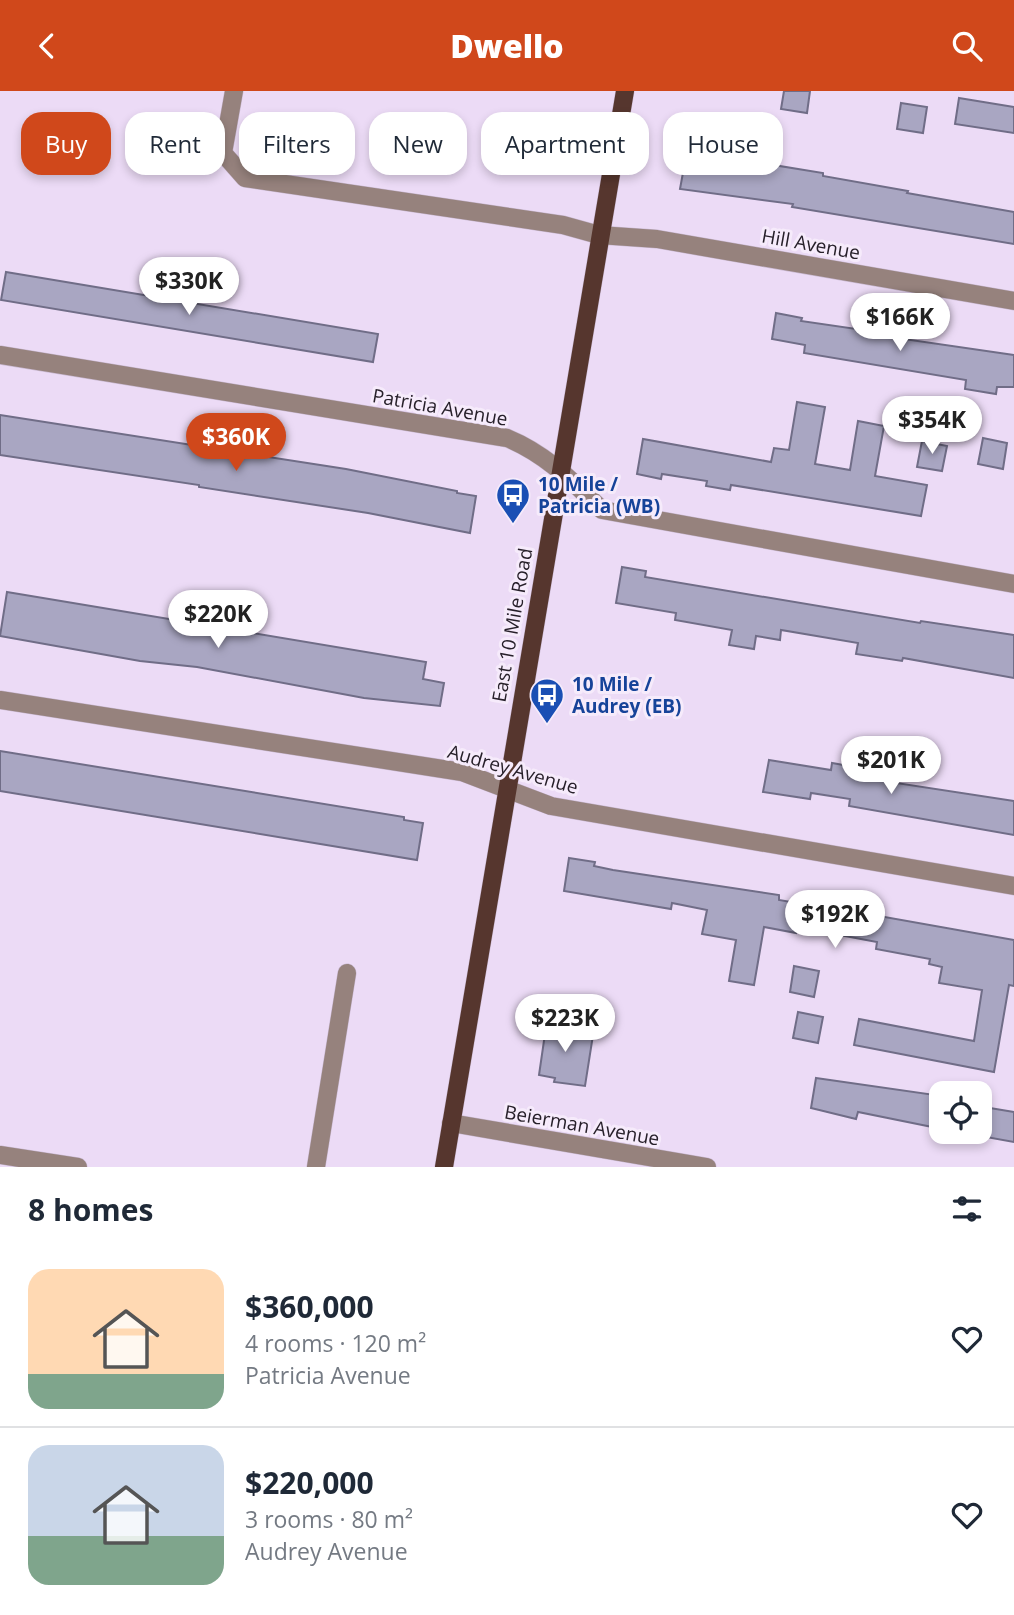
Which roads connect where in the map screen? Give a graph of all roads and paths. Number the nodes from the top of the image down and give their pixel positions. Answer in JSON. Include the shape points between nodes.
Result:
{"nodes":[{"id":1,"x":234,"y":91,"type":"edge"},
{"id":2,"x":625,"y":91,"type":"edge"},
{"id":3,"x":599,"y":235,"type":"junction"},
{"id":4,"x":1014,"y":301,"type":"edge"},
{"id":5,"x":0,"y":355,"type":"edge"},
{"id":6,"x":559,"y":468,"type":"junction"},
{"id":7,"x":1014,"y":584,"type":"edge"},
{"id":8,"x":0,"y":700,"type":"edge"},
{"id":9,"x":505,"y":788,"type":"junction"},
{"id":10,"x":1014,"y":886,"type":"edge"},
{"id":11,"x":347,"y":973,"type":"dead end"},
{"id":12,"x":451,"y":1123,"type":"junction"},
{"id":13,"x":0,"y":1155,"type":"edge"},
{"id":14,"x":78,"y":1167,"type":"edge"},
{"id":15,"x":316,"y":1167,"type":"edge"},
{"id":16,"x":444,"y":1167,"type":"edge"},
{"id":17,"x":707,"y":1167,"type":"edge"}],
"edges":[{"from":1,"to":3,"type":"street","name":"Hill Avenue","via":[[223,153],[245,178],[563,225]]},
{"from":2,"to":3,"type":"main road","name":"East 10 Mile Road"},
{"from":3,"to":4,"type":"street","name":"Hill Avenue","via":[[657,240]]},
{"from":3,"to":6,"type":"main road","name":"East 10 Mile Road"},
{"from":5,"to":6,"type":"street","name":"Patricia Avenue","via":[[507,438]]},
{"from":6,"to":7,"type":"street","name":"Patricia Avenue","via":[[602,510]]},
{"from":6,"to":9,"type":"main road","name":"East 10 Mile Road"},
{"from":8,"to":9,"type":"street","name":"Audrey Avenue","via":[[461,772]]},
{"from":9,"to":10,"type":"street","name":"Audrey Avenue","via":[[551,806]]},
{"from":9,"to":12,"type":"main road","name":"East 10 Mile Road"},
{"from":11,"to":15,"type":"street"},
{"from":12,"to":16,"type":"main road","name":"East 10 Mile Road"},
{"from":12,"to":17,"type":"street","name":"Beierman Avenue"},
{"from":13,"to":14,"type":"street"}]}
